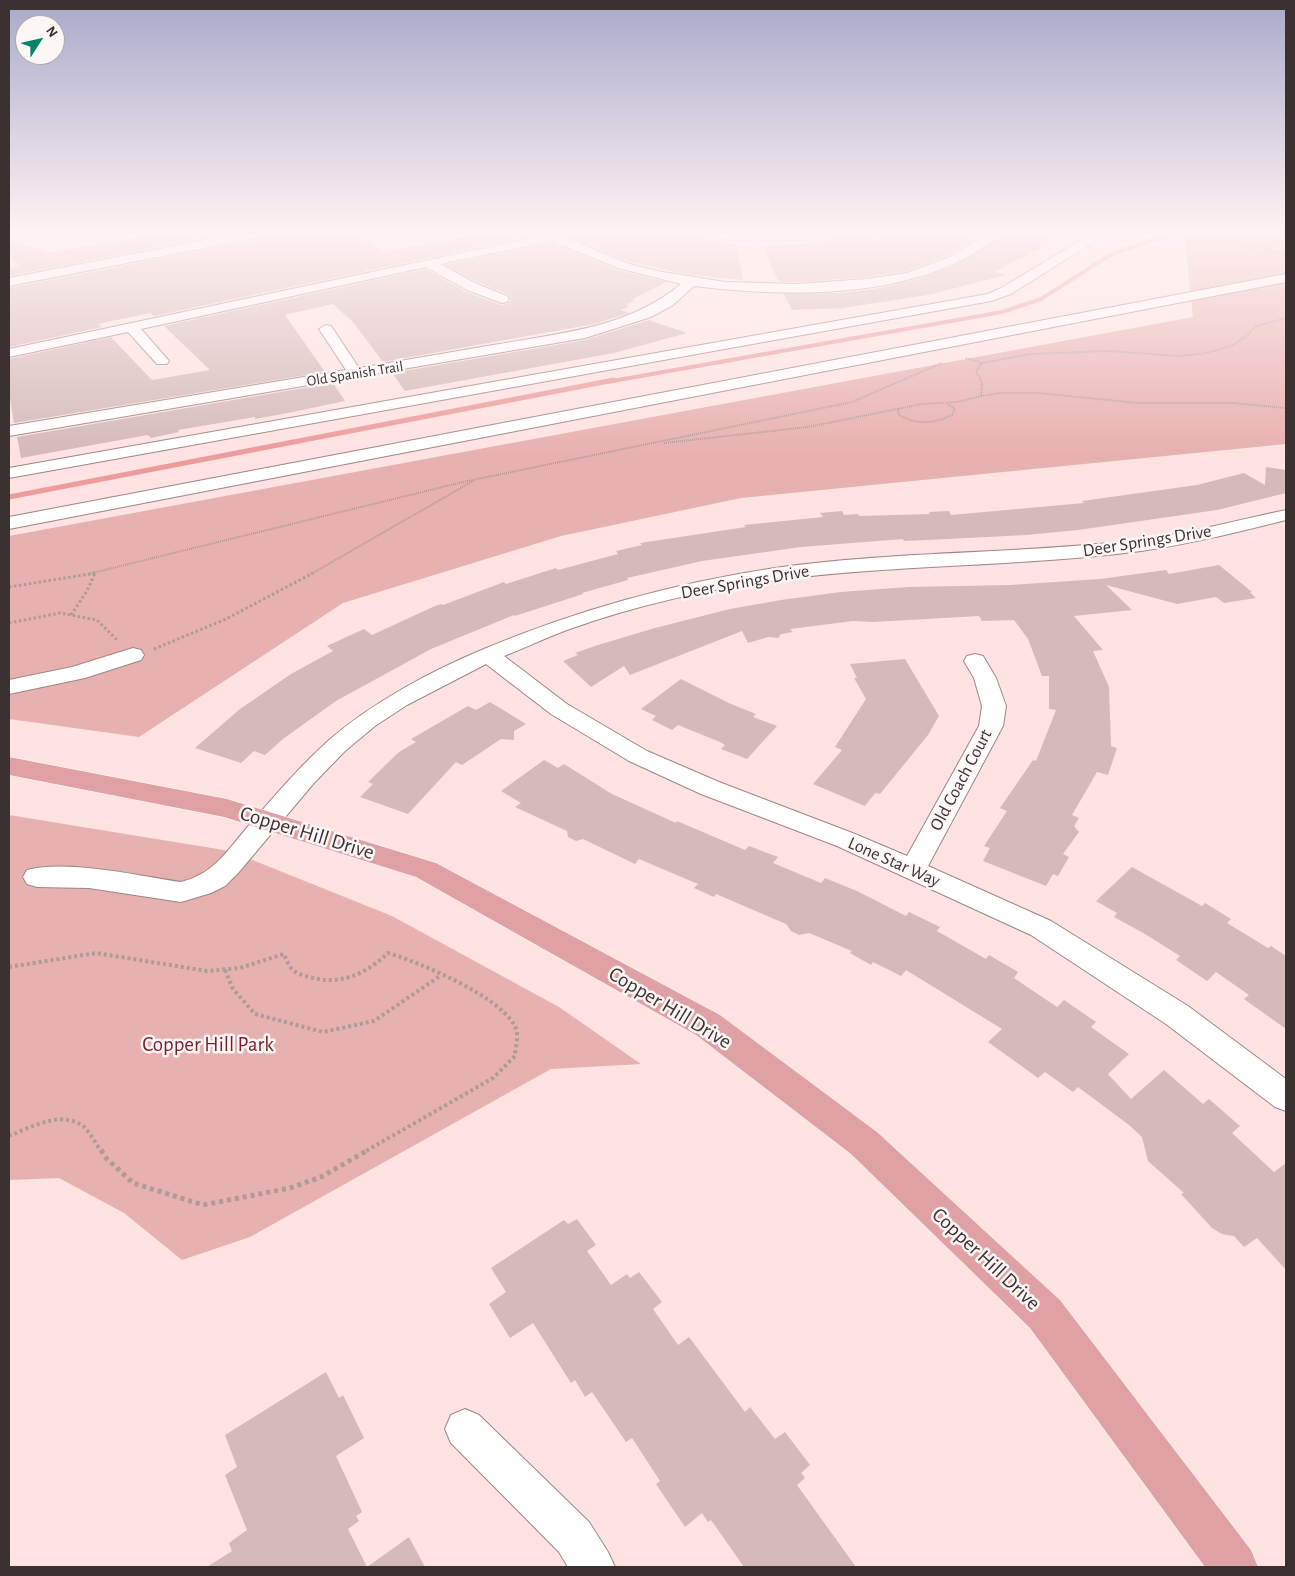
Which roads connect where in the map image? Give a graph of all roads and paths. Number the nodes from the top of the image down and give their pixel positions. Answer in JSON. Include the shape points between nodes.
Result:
{"nodes":[{"id":1,"x":227,"y":307,"type":"edge"},
{"id":2,"x":660,"y":307,"type":"edge"},
{"id":3,"x":938,"y":307,"type":"edge"},
{"id":4,"x":1137,"y":307,"type":"edge"},
{"id":5,"x":1286,"y":318,"type":"edge"},
{"id":6,"x":132,"y":327,"type":"junction"},
{"id":7,"x":326,"y":329,"type":"dead end"},
{"id":8,"x":9,"y":353,"type":"edge"},
{"id":9,"x":975,"y":355,"type":"dead end"},
{"id":10,"x":162,"y":361,"type":"dead end"},
{"id":11,"x":948,"y":361,"type":"dead end"},
{"id":12,"x":982,"y":363,"type":"junction"},
{"id":13,"x":356,"y":374,"type":"junction"},
{"id":14,"x":981,"y":396,"type":"junction"},
{"id":15,"x":946,"y":403,"type":"junction"},
{"id":16,"x":898,"y":408,"type":"junction"},
{"id":17,"x":1286,"y":408,"type":"edge"},
{"id":18,"x":9,"y":431,"type":"edge"},
{"id":19,"x":648,"y":444,"type":"junction"},
{"id":20,"x":86,"y":460,"type":"junction"},
{"id":21,"x":9,"y":473,"type":"edge"},
{"id":22,"x":9,"y":480,"type":"edge"},
{"id":23,"x":476,"y":480,"type":"junction"},
{"id":24,"x":1286,"y":515,"type":"edge"},
{"id":25,"x":9,"y":522,"type":"edge"},
{"id":26,"x":95,"y":573,"type":"junction"},
{"id":27,"x":9,"y":587,"type":"edge"},
{"id":28,"x":71,"y":615,"type":"junction"},
{"id":29,"x":9,"y":622,"type":"edge"},
{"id":30,"x":488,"y":655,"type":"junction"},
{"id":31,"x":133,"y":656,"type":"junction"},
{"id":32,"x":975,"y":661,"type":"dead end"},
{"id":33,"x":9,"y":688,"type":"edge"},
{"id":34,"x":9,"y":766,"type":"edge"},
{"id":35,"x":267,"y":820,"type":"junction"},
{"id":36,"x":913,"y":869,"type":"junction"},
{"id":37,"x":37,"y":877,"type":"dead end"},
{"id":38,"x":9,"y":967,"type":"edge"},
{"id":39,"x":225,"y":970,"type":"junction"},
{"id":40,"x":440,"y":975,"type":"junction"},
{"id":41,"x":1286,"y":1097,"type":"edge"},
{"id":42,"x":9,"y":1136,"type":"edge"},
{"id":43,"x":465,"y":1429,"type":"dead end"},
{"id":44,"x":593,"y":1567,"type":"edge"},
{"id":45,"x":1234,"y":1567,"type":"edge"}],
"edges":[{"from":1,"to":6,"type":"street"},
{"from":2,"to":13,"type":"street","name":"Old Spanish Trail","via":[[585,334]]},
{"from":3,"to":20,"type":"street"},
{"from":4,"to":25,"type":"street"},
{"from":5,"to":12,"type":"path","via":[[1263,324],[1233,345],[1207,353],[1180,356],[1109,352],[1030,354]]},
{"from":6,"to":8,"type":"street"},
{"from":6,"to":10,"type":"street"},
{"from":7,"to":13,"type":"street"},
{"from":9,"to":12,"type":"path","via":[[965,357]]},
{"from":11,"to":19,"type":"path","via":[[852,402]]},
{"from":12,"to":14,"type":"path","via":[[976,371],[982,383]]},
{"from":13,"to":18,"type":"street","name":"Old Spanish Trail"},
{"from":14,"to":15,"type":"path"},
{"from":14,"to":17,"type":"path","via":[[1002,391],[1032,392],[1137,403],[1234,403]]},
{"from":15,"to":16,"type":"path"},
{"from":15,"to":16,"type":"path","via":[[955,408],[952,415],[927,423],[909,421],[899,415]]},
{"from":16,"to":19,"type":"path","via":[[808,427]]},
{"from":19,"to":23,"type":"path"},
{"from":20,"to":21,"type":"street"},
{"from":20,"to":22,"type":"street"},
{"from":23,"to":26,"type":"path"},
{"from":23,"to":31,"type":"path","via":[[242,612],[188,638]]},
{"from":24,"to":30,"type":"street","name":"Deer Springs Drive","via":[[1141,545],[776,574],[627,605],[558,626]]},
{"from":26,"to":27,"type":"path"},
{"from":26,"to":28,"type":"path"},
{"from":28,"to":29,"type":"path","via":[[60,613]]},
{"from":28,"to":31,"type":"path","via":[[97,620]]},
{"from":30,"to":35,"type":"street","name":"Deer Springs Drive","via":[[400,700],[367,721],[330,752]]},
{"from":30,"to":36,"type":"street","name":"Lone Star Way","via":[[559,709],[638,756]]},
{"from":31,"to":33,"type":"street"},
{"from":32,"to":36,"type":"street","name":"Old Coach Court","via":[[994,706],[991,726]]},
{"from":34,"to":35,"type":"main road","name":"Copper Hill Drive","via":[[227,808]]},
{"from":35,"to":37,"type":"street","name":"Deer Springs Drive","via":[[215,879],[181,892],[89,878]]},
{"from":35,"to":45,"type":"main road","name":"Copper Hill Drive","via":[[426,870],[708,1025],[864,1143],[1045,1314]]},
{"from":36,"to":41,"type":"street","name":"Lone Star Way","via":[[1041,928],[1177,1015]]},
{"from":38,"to":39,"type":"path","via":[[96,953],[208,971]]},
{"from":39,"to":40,"type":"path","via":[[284,954],[292,968],[302,975],[331,981],[364,972],[388,953]]},
{"from":39,"to":40,"type":"path","via":[[233,989],[254,1014],[323,1032],[374,1021]]},
{"from":40,"to":42,"type":"path","via":[[486,997],[506,1012],[516,1030],[515,1056],[493,1078],[321,1177],[290,1188],[203,1205],[133,1183],[107,1159],[84,1127],[69,1119],[48,1121]]},
{"from":43,"to":44,"type":"street","via":[[574,1537]]}]}
